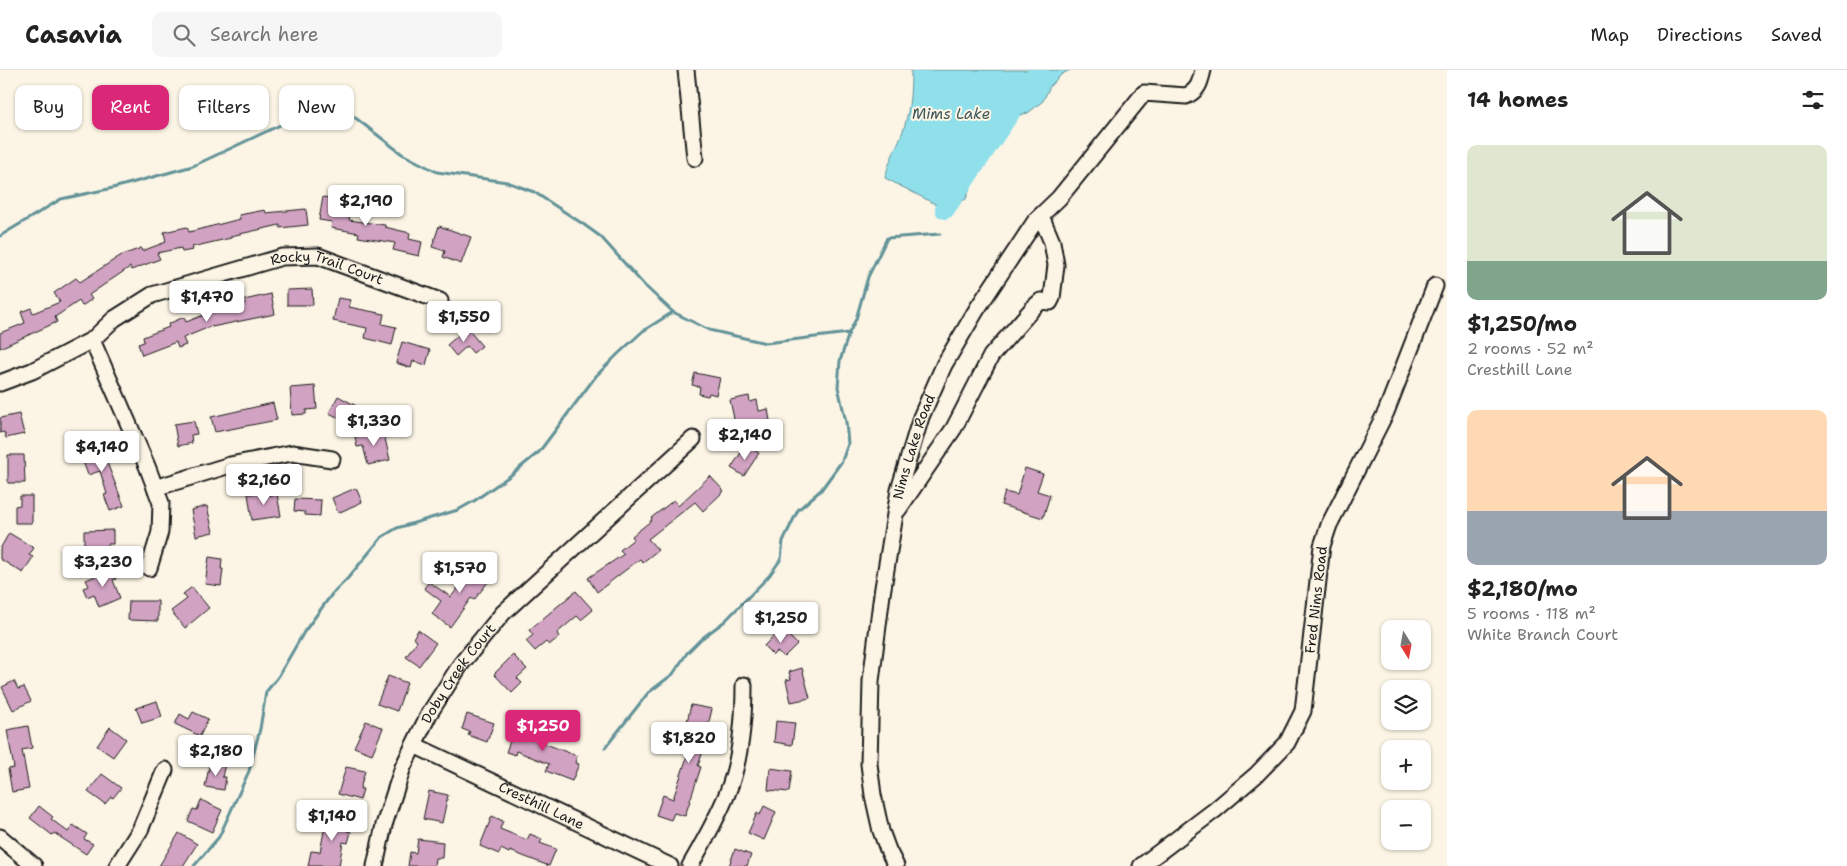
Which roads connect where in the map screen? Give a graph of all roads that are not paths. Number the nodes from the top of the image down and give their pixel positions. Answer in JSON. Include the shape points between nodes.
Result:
{"nodes":[{"id":1,"x":686,"y":70,"type":"edge"},
{"id":2,"x":1203,"y":70,"type":"edge"},
{"id":3,"x":695,"y":158,"type":"dead end"},
{"id":4,"x":1041,"y":216,"type":"junction"},
{"id":5,"x":1435,"y":286,"type":"dead end"},
{"id":6,"x":440,"y":300,"type":"dead end"},
{"id":7,"x":92,"y":340,"type":"junction"},
{"id":8,"x":0,"y":383,"type":"edge"},
{"id":9,"x":693,"y":439,"type":"dead end"},
{"id":10,"x":332,"y":459,"type":"dead end"},
{"id":11,"x":156,"y":488,"type":"junction"},
{"id":12,"x":895,"y":514,"type":"junction"},
{"id":13,"x":149,"y":568,"type":"dead end"},
{"id":14,"x":744,"y":685,"type":"dead end"},
{"id":15,"x":414,"y":745,"type":"junction"},
{"id":16,"x":165,"y":770,"type":"dead end"},
{"id":17,"x":0,"y":837,"type":"edge"},
{"id":18,"x":34,"y":866,"type":"edge"},
{"id":19,"x":116,"y":866,"type":"edge"},
{"id":20,"x":375,"y":866,"type":"edge"},
{"id":21,"x":670,"y":866,"type":"edge"},
{"id":22,"x":690,"y":866,"type":"edge"},
{"id":23,"x":896,"y":866,"type":"edge"},
{"id":24,"x":1141,"y":866,"type":"edge"}],
"edges":[{"from":1,"to":3,"type":"street"},
{"from":2,"to":4,"type":"street","name":"Nims Lake Road","via":[[1200,84],[1192,94],[1144,92]]},
{"from":4,"to":12,"type":"street","name":"Nims Lake Road","via":[[944,365],[921,417]]},
{"from":4,"to":12,"type":"street","via":[[1052,242],[1056,265],[1052,298],[1050,302],[1042,301],[1033,308],[991,356],[954,428]]},
{"from":5,"to":24,"type":"street","name":"Fred Nims Road","via":[[1386,412],[1329,525],[1322,546],[1303,711],[1287,743],[1215,810]]},
{"from":6,"to":7,"type":"street","name":"Rocky Trail Court","via":[[318,256],[282,257],[152,295],[114,319]]},
{"from":7,"to":8,"type":"street","name":"Rocky Trail Court","via":[[32,371]]},
{"from":7,"to":11,"type":"street"},
{"from":9,"to":15,"type":"street","name":"Doby Creek Court","via":[[503,613],[462,664],[429,714]]},
{"from":10,"to":11,"type":"street","via":[[292,453],[230,464]]},
{"from":11,"to":13,"type":"street","via":[[161,503],[160,532]]},
{"from":12,"to":23,"type":"street","name":"Nims Lake Road","via":[[871,681],[869,764],[881,831]]},
{"from":14,"to":22,"type":"street","via":[[742,732],[735,769],[727,794]]},
{"from":15,"to":20,"type":"street","name":"Doby Creek Court","via":[[403,767],[384,825]]},
{"from":15,"to":21,"type":"street","name":"Cresthill Lane"},
{"from":16,"to":19,"type":"street","via":[[140,830]]},
{"from":17,"to":18,"type":"street"}]}
